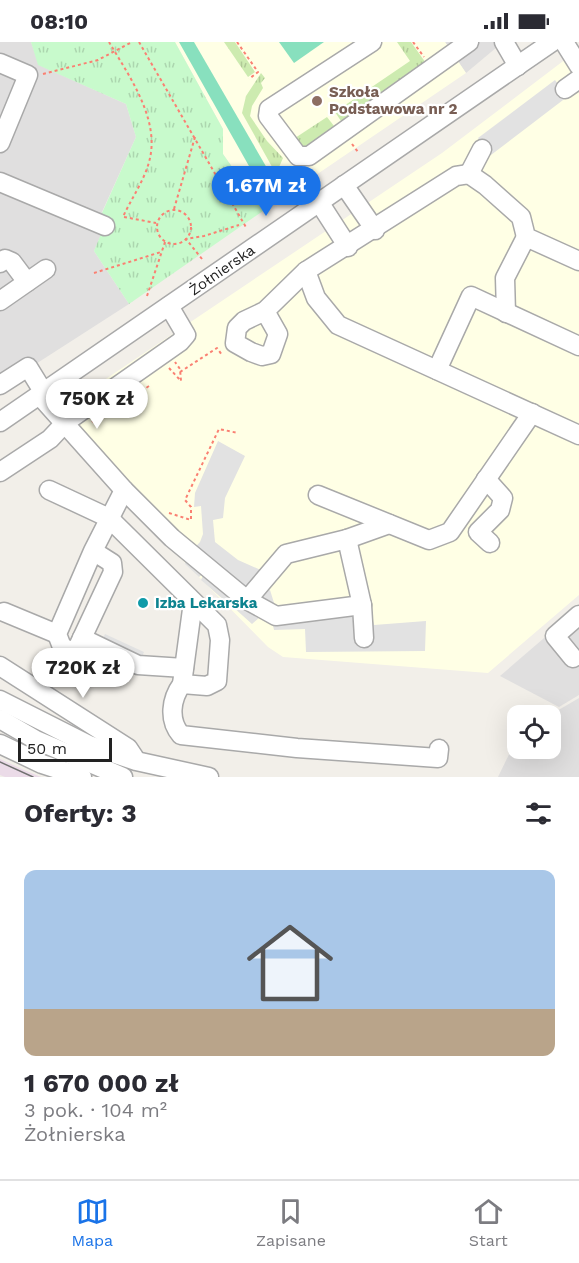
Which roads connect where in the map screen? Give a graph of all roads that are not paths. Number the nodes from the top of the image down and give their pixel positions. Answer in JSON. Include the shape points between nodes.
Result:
{"nodes":[{"id":1,"x":372,"y":42,"type":"edge"},
{"id":2,"x":467,"y":42,"type":"edge"},
{"id":3,"x":504,"y":42,"type":"edge"},
{"id":4,"x":552,"y":42,"type":"edge"},
{"id":5,"x":564,"y":42,"type":"edge"},
{"id":6,"x":0,"y":63,"type":"edge"},
{"id":7,"x":518,"y":66,"type":"junction"},
{"id":8,"x":579,"y":66,"type":"edge"},
{"id":9,"x":0,"y":143,"type":"edge"},
{"id":10,"x":482,"y":149,"type":"dead end"},
{"id":11,"x":469,"y":174,"type":"junction"},
{"id":12,"x":0,"y":182,"type":"edge"},
{"id":13,"x":344,"y":185,"type":"junction"},
{"id":14,"x":319,"y":202,"type":"junction"},
{"id":15,"x":105,"y":226,"type":"road end"},
{"id":16,"x":375,"y":230,"type":"junction"},
{"id":17,"x":526,"y":237,"type":"junction"},
{"id":18,"x":348,"y":247,"type":"junction"},
{"id":19,"x":579,"y":261,"type":"edge"},
{"id":20,"x":0,"y":263,"type":"edge"},
{"id":21,"x":46,"y":269,"type":"dead end"},
{"id":22,"x":306,"y":272,"type":"junction"},
{"id":23,"x":27,"y":282,"type":"junction"},
{"id":24,"x":0,"y":301,"type":"edge"},
{"id":25,"x":169,"y":306,"type":"junction"},
{"id":26,"x":265,"y":311,"type":"dead end"},
{"id":27,"x":506,"y":313,"type":"junction"},
{"id":28,"x":579,"y":346,"type":"edge"},
{"id":29,"x":437,"y":370,"type":"junction"},
{"id":30,"x":0,"y":385,"type":"edge"},
{"id":31,"x":42,"y":394,"type":"junction"},
{"id":32,"x":531,"y":413,"type":"junction"},
{"id":33,"x":0,"y":422,"type":"edge"},
{"id":34,"x":66,"y":422,"type":"junction"},
{"id":35,"x":579,"y":435,"type":"edge"},
{"id":36,"x":0,"y":472,"type":"edge"},
{"id":37,"x":486,"y":479,"type":"junction"},
{"id":38,"x":49,"y":490,"type":"dead end"},
{"id":39,"x":124,"y":490,"type":"junction"},
{"id":40,"x":318,"y":495,"type":"dead end"},
{"id":41,"x":109,"y":518,"type":"junction"},
{"id":42,"x":389,"y":524,"type":"junction"},
{"id":43,"x":347,"y":539,"type":"junction"},
{"id":44,"x":490,"y":543,"type":"dead end"},
{"id":45,"x":93,"y":551,"type":"junction"},
{"id":46,"x":247,"y":600,"type":"junction"},
{"id":47,"x":193,"y":602,"type":"junction"},
{"id":48,"x":362,"y":605,"type":"junction"},
{"id":49,"x":4,"y":612,"type":"dead end"},
{"id":50,"x":579,"y":615,"type":"edge"},
{"id":51,"x":57,"y":634,"type":"junction"},
{"id":52,"x":82,"y":638,"type":"junction"},
{"id":53,"x":364,"y":638,"type":"dead end"},
{"id":54,"x":573,"y":658,"type":"dead end"},
{"id":55,"x":0,"y":666,"type":"edge"},
{"id":56,"x":183,"y":676,"type":"junction"},
{"id":57,"x":0,"y":700,"type":"edge"},
{"id":58,"x":0,"y":719,"type":"edge"},
{"id":59,"x":0,"y":744,"type":"edge"},
{"id":60,"x":439,"y":749,"type":"dead end"},
{"id":61,"x":136,"y":761,"type":"junction"},
{"id":62,"x":82,"y":777,"type":"edge"},
{"id":63,"x":123,"y":777,"type":"edge"},
{"id":64,"x":208,"y":777,"type":"edge"}],
"edges":[{"from":1,"to":2,"type":"street","via":[[268,109],[268,116],[298,156],[309,156]]},
{"from":3,"to":7,"type":"street"},
{"from":4,"to":7,"type":"street","name":"Żołnierska"},
{"from":5,"to":8,"type":"street"},
{"from":6,"to":9,"type":"street","via":[[28,75]]},
{"from":7,"to":13,"type":"street","name":"Żołnierska"},
{"from":10,"to":11,"type":"street"},
{"from":11,"to":16,"type":"street","via":[[456,176]]},
{"from":11,"to":17,"type":"street","via":[[520,217]]},
{"from":12,"to":15,"type":"street"},
{"from":13,"to":14,"type":"street","name":"Żołnierska"},
{"from":13,"to":16,"type":"street"},
{"from":14,"to":18,"type":"street"},
{"from":14,"to":25,"type":"street","name":"Żołnierska"},
{"from":16,"to":18,"type":"street"},
{"from":17,"to":19,"type":"street"},
{"from":17,"to":27,"type":"street","via":[[506,278]]},
{"from":18,"to":22,"type":"street"},
{"from":20,"to":23,"type":"street","via":[[5,259],[12,262]]},
{"from":21,"to":23,"type":"street"},
{"from":22,"to":26,"type":"street"},
{"from":22,"to":29,"type":"street","via":[[316,298],[338,325]]},
{"from":23,"to":24,"type":"street"},
{"from":25,"to":31,"type":"street","name":"Żołnierska"},
{"from":25,"to":34,"type":"street","via":[[186,335],[180,342]]},
{"from":27,"to":28,"type":"street"},
{"from":27,"to":29,"type":"street","via":[[471,296]]},
{"from":29,"to":32,"type":"street"},
{"from":30,"to":31,"type":"street","via":[[28,367]]},
{"from":31,"to":33,"type":"street","name":"Żołnierska"},
{"from":31,"to":34,"type":"street"},
{"from":32,"to":35,"type":"street"},
{"from":32,"to":37,"type":"street"},
{"from":34,"to":36,"type":"street","via":[[50,439]]},
{"from":34,"to":39,"type":"street"},
{"from":37,"to":42,"type":"street","via":[[450,532],[429,540]]},
{"from":37,"to":44,"type":"street","via":[[503,498],[500,510],[478,532]]},
{"from":38,"to":41,"type":"street"},
{"from":39,"to":41,"type":"street"},
{"from":39,"to":46,"type":"street","via":[[172,538]]},
{"from":40,"to":42,"type":"street"},
{"from":41,"to":45,"type":"street"},
{"from":41,"to":47,"type":"street"},
{"from":42,"to":43,"type":"street"},
{"from":43,"to":46,"type":"street","via":[[286,554]]},
{"from":43,"to":48,"type":"street"},
{"from":45,"to":51,"type":"street"},
{"from":45,"to":52,"type":"street","via":[[112,563],[113,572]]},
{"from":46,"to":48,"type":"street","via":[[276,616]]},
{"from":47,"to":56,"type":"street"},
{"from":47,"to":56,"type":"street","via":[[218,626],[217,681],[207,686]]},
{"from":48,"to":53,"type":"street"},
{"from":49,"to":51,"type":"street"},
{"from":50,"to":54,"type":"street","via":[[555,636]]},
{"from":51,"to":52,"type":"street","via":[[62,647],[75,653]]},
{"from":52,"to":56,"type":"street","via":[[138,665]]},
{"from":55,"to":61,"type":"street","via":[[128,748]]},
{"from":56,"to":60,"type":"street","via":[[172,717],[181,735],[438,758]]},
{"from":57,"to":61,"type":"street","via":[[69,736]]},
{"from":58,"to":63,"type":"street","via":[[36,740]]},
{"from":59,"to":62,"type":"street","via":[[42,765]]},
{"from":61,"to":64,"type":"street"}]}
